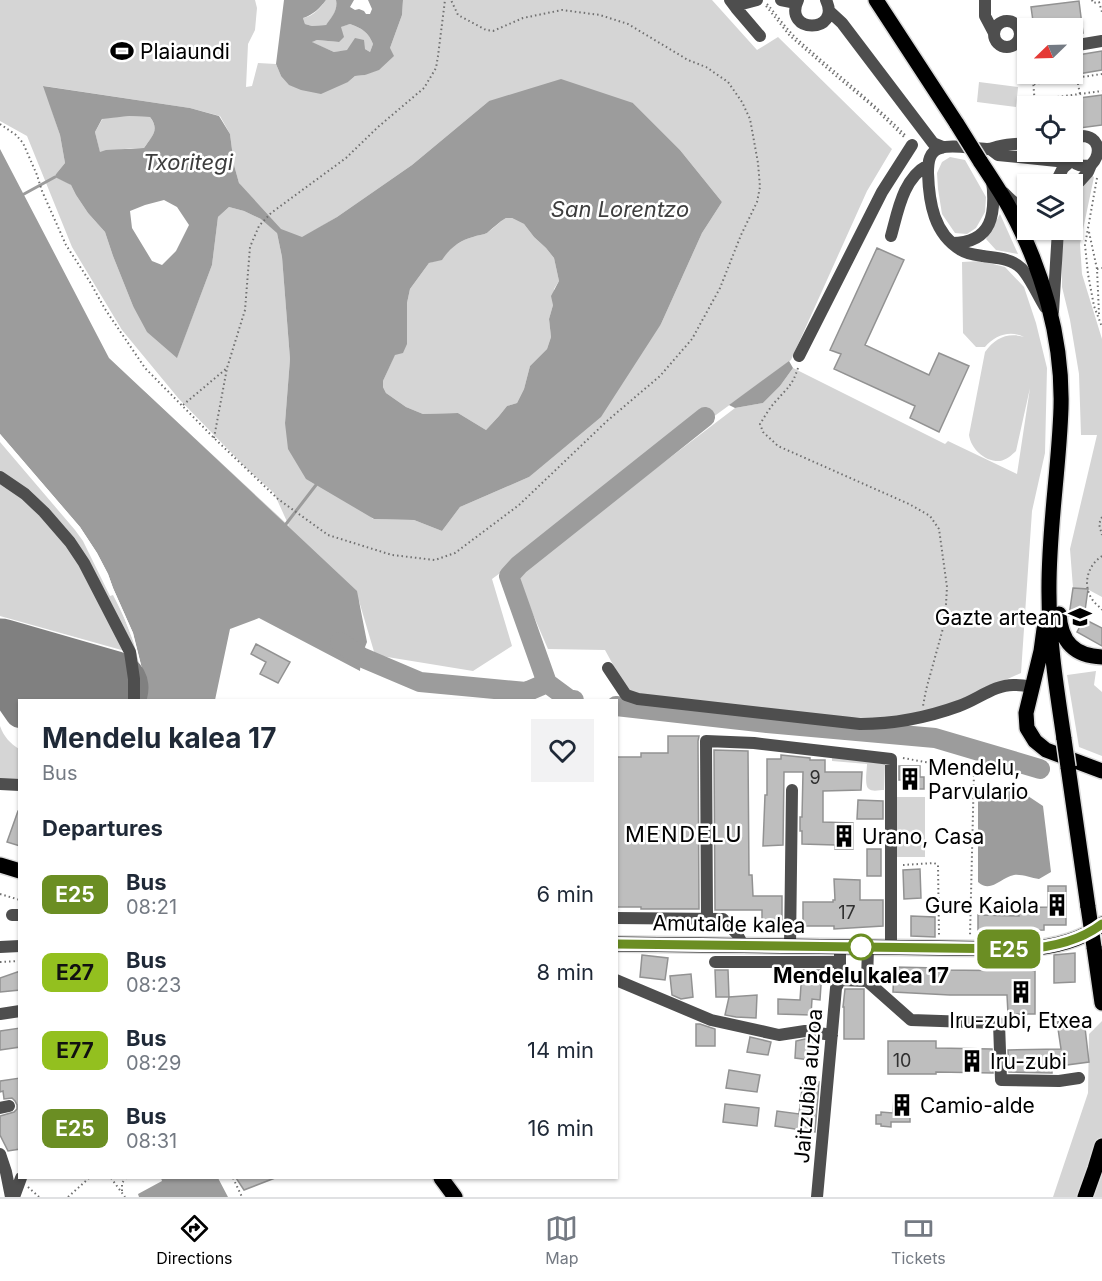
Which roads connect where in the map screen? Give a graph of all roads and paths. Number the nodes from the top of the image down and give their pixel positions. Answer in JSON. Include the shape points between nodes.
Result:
{"nodes":[{"id":1,"x":445,"y":0,"type":"edge"},
{"id":2,"x":451,"y":0,"type":"edge"},
{"id":3,"x":760,"y":0,"type":"edge"},
{"id":4,"x":781,"y":0,"type":"edge"},
{"id":5,"x":876,"y":0,"type":"edge"},
{"id":6,"x":985,"y":0,"type":"edge"},
{"id":7,"x":1092,"y":0,"type":"edge"},
{"id":8,"x":797,"y":1,"type":"edge"},
{"id":9,"x":733,"y":4,"type":"edge"},
{"id":10,"x":828,"y":6,"type":"edge"},
{"id":11,"x":1102,"y":12,"type":"edge"},
{"id":12,"x":1017,"y":27,"type":"edge"},
{"id":13,"x":994,"y":33,"type":"junction"},
{"id":14,"x":760,"y":36,"type":"dead end"},
{"id":15,"x":1102,"y":41,"type":"edge"},
{"id":16,"x":1083,"y":44,"type":"edge"},
{"id":17,"x":1017,"y":45,"type":"edge"},
{"id":18,"x":1102,"y":74,"type":"edge"},
{"id":19,"x":1083,"y":77,"type":"edge"},
{"id":20,"x":1033,"y":84,"type":"edge"},
{"id":21,"x":1078,"y":84,"type":"edge"},
{"id":22,"x":1102,"y":91,"type":"edge"},
{"id":23,"x":1080,"y":94,"type":"junction"},
{"id":24,"x":1034,"y":96,"type":"edge"},
{"id":25,"x":1065,"y":96,"type":"edge"},
{"id":26,"x":0,"y":124,"type":"edge"},
{"id":27,"x":1083,"y":136,"type":"edge"},
{"id":28,"x":1099,"y":142,"type":"edge"},
{"id":29,"x":1017,"y":144,"type":"edge"},
{"id":30,"x":912,"y":145,"type":"joint"},
{"id":31,"x":943,"y":147,"type":"junction"},
{"id":32,"x":985,"y":155,"type":"junction"},
{"id":33,"x":1017,"y":157,"type":"edge"},
{"id":34,"x":1076,"y":162,"type":"edge"},
{"id":35,"x":1098,"y":163,"type":"edge"},
{"id":36,"x":928,"y":165,"type":"junction"},
{"id":37,"x":1083,"y":178,"type":"edge"},
{"id":38,"x":992,"y":179,"type":"junction"},
{"id":39,"x":1017,"y":204,"type":"edge"},
{"id":40,"x":1088,"y":230,"type":"junction"},
{"id":41,"x":891,"y":236,"type":"dead end"},
{"id":42,"x":1057,"y":240,"type":"edge"},
{"id":43,"x":952,"y":243,"type":"junction"},
{"id":44,"x":1102,"y":268,"type":"edge"},
{"id":45,"x":1097,"y":269,"type":"junction"},
{"id":46,"x":1099,"y":316,"type":"junction"},
{"id":47,"x":1052,"y":319,"type":"junction"},
{"id":48,"x":1102,"y":327,"type":"edge"},
{"id":49,"x":799,"y":356,"type":"joint"},
{"id":50,"x":227,"y":368,"type":"junction"},
{"id":51,"x":182,"y":406,"type":"junction"},
{"id":52,"x":214,"y":438,"type":"junction"},
{"id":53,"x":0,"y":477,"type":"edge"},
{"id":54,"x":1102,"y":517,"type":"edge"},
{"id":55,"x":1052,"y":522,"type":"junction"},
{"id":56,"x":1102,"y":535,"type":"edge"},
{"id":57,"x":1102,"y":555,"type":"edge"},
{"id":58,"x":1049,"y":596,"type":"junction"},
{"id":59,"x":1102,"y":610,"type":"edge"},
{"id":60,"x":1102,"y":657,"type":"edge"},
{"id":61,"x":608,"y":668,"type":"dead end"},
{"id":62,"x":1033,"y":687,"type":"junction"},
{"id":63,"x":134,"y":699,"type":"edge"},
{"id":64,"x":921,"y":718,"type":"junction"},
{"id":65,"x":891,"y":759,"type":"junction"},
{"id":66,"x":1102,"y":771,"type":"edge"},
{"id":67,"x":0,"y":784,"type":"edge"},
{"id":68,"x":18,"y":785,"type":"edge"},
{"id":69,"x":792,"y":790,"type":"dead end"},
{"id":70,"x":0,"y":865,"type":"edge"},
{"id":71,"x":891,"y":865,"type":"junction"},
{"id":72,"x":18,"y":870,"type":"edge"},
{"id":73,"x":0,"y":875,"type":"edge"},
{"id":74,"x":18,"y":881,"type":"edge"},
{"id":75,"x":0,"y":894,"type":"edge"},
{"id":76,"x":18,"y":899,"type":"edge"},
{"id":77,"x":618,"y":918,"type":"edge"},
{"id":78,"x":707,"y":918,"type":"junction"},
{"id":79,"x":1102,"y":924,"type":"edge"},
{"id":80,"x":947,"y":936,"type":"dead end"},
{"id":81,"x":962,"y":937,"type":"dead end"},
{"id":82,"x":618,"y":944,"type":"edge"},
{"id":83,"x":743,"y":945,"type":"junction"},
{"id":84,"x":18,"y":946,"type":"edge"},
{"id":85,"x":790,"y":946,"type":"junction"},
{"id":86,"x":0,"y":947,"type":"edge"},
{"id":87,"x":868,"y":947,"type":"junction"},
{"id":88,"x":891,"y":947,"type":"junction"},
{"id":89,"x":840,"y":954,"type":"junction"},
{"id":90,"x":18,"y":961,"type":"edge"},
{"id":91,"x":0,"y":962,"type":"edge"},
{"id":92,"x":715,"y":962,"type":"dead end"},
{"id":93,"x":840,"y":980,"type":"junction"},
{"id":94,"x":618,"y":981,"type":"edge"},
{"id":95,"x":867,"y":981,"type":"junction"},
{"id":96,"x":1102,"y":1004,"type":"edge"},
{"id":97,"x":18,"y":1011,"type":"edge"},
{"id":98,"x":0,"y":1014,"type":"edge"},
{"id":99,"x":832,"y":1035,"type":"junction"},
{"id":100,"x":1079,"y":1078,"type":"dead end"},
{"id":101,"x":1102,"y":1146,"type":"edge"},
{"id":102,"x":2,"y":1158,"type":"edge"},
{"id":103,"x":18,"y":1170,"type":"edge"},
{"id":104,"x":87,"y":1179,"type":"edge"},
{"id":105,"x":112,"y":1179,"type":"edge"},
{"id":106,"x":125,"y":1179,"type":"edge"},
{"id":107,"x":233,"y":1179,"type":"edge"},
{"id":108,"x":442,"y":1179,"type":"edge"},
{"id":109,"x":23,"y":1180,"type":"edge"},
{"id":110,"x":122,"y":1191,"type":"junction"},
{"id":111,"x":12,"y":1197,"type":"edge"},
{"id":112,"x":39,"y":1197,"type":"edge"},
{"id":113,"x":68,"y":1197,"type":"edge"},
{"id":114,"x":125,"y":1197,"type":"edge"},
{"id":115,"x":242,"y":1197,"type":"edge"},
{"id":116,"x":455,"y":1197,"type":"edge"},
{"id":117,"x":817,"y":1197,"type":"edge"},
{"id":118,"x":1085,"y":1197,"type":"edge"}],
"edges":[{"from":1,"to":50,"type":"path","via":[[436,68],[424,88],[346,159],[259,226],[250,247],[244,310]]},
{"from":2,"to":52,"type":"path","via":[[458,15],[493,31],[523,18],[562,10],[600,15],[628,24],[728,82],[750,119],[760,187],[720,288],[692,339],[660,376],[519,505],[455,553],[435,560],[392,555],[328,534],[278,500]]},
{"from":3,"to":9,"type":"street"},
{"from":3,"to":30,"type":"path","via":[[906,135]]},
{"from":4,"to":8,"type":"street"},
{"from":5,"to":32,"type":"main road","bridge":true,"via":[[957,124]]},
{"from":6,"to":13,"type":"street","via":[[985,16]]},
{"from":7,"to":11,"type":"path","via":[[1099,2]]},
{"from":8,"to":10,"type":"street","via":[[798,19],[808,26],[819,25],[827,17]]},
{"from":9,"to":14,"type":"street"},
{"from":10,"to":31,"type":"street","via":[[933,143]]},
{"from":12,"to":13,"type":"street","via":[[1008,21],[1000,23]]},
{"from":13,"to":17,"type":"street","via":[[1003,46]]},
{"from":15,"to":16,"type":"street"},
{"from":18,"to":19,"type":"path"},
{"from":20,"to":24,"type":"path"},
{"from":21,"to":23,"type":"path"},
{"from":22,"to":23,"type":"path"},
{"from":23,"to":25,"type":"path"},
{"from":26,"to":51,"type":"path","via":[[23,143],[66,245],[105,309],[145,368]]},
{"from":27,"to":28,"type":"street"},
{"from":28,"to":35,"type":"street"},
{"from":29,"to":32,"type":"street","via":[[1002,146]]},
{"from":30,"to":49,"type":"street","via":[[882,192]]},
{"from":31,"to":32,"type":"street"},
{"from":31,"to":36,"type":"street","via":[[933,151]]},
{"from":32,"to":33,"type":"street"},
{"from":32,"to":38,"type":"main road"},
{"from":34,"to":35,"type":"street","via":[[1080,166]]},
{"from":35,"to":37,"type":"street"},
{"from":35,"to":40,"type":"path"},
{"from":36,"to":41,"type":"street","via":[[906,187]]},
{"from":36,"to":43,"type":"street","via":[[935,218]]},
{"from":38,"to":39,"type":"street"},
{"from":38,"to":43,"type":"street","via":[[990,222],[975,239]]},
{"from":38,"to":47,"type":"main road","via":[[1028,247]]},
{"from":40,"to":45,"type":"path"},
{"from":40,"to":46,"type":"path","via":[[1088,274]]},
{"from":42,"to":47,"type":"street"},
{"from":43,"to":47,"type":"street","via":[[961,251],[1015,263]]},
{"from":44,"to":45,"type":"path"},
{"from":45,"to":46,"type":"path"},
{"from":46,"to":48,"type":"path"},
{"from":47,"to":55,"type":"main road","via":[[1061,406]]},
{"from":49,"to":64,"type":"path","via":[[795,377],[760,424],[763,432],[778,447],[909,504],[930,516],[939,529],[947,587],[945,621]]},
{"from":50,"to":51,"type":"path"},
{"from":50,"to":52,"type":"path"},
{"from":51,"to":52,"type":"path"},
{"from":53,"to":63,"type":"street","via":[[44,512],[84,563],[130,652]]},
{"from":54,"to":56,"type":"path"},
{"from":55,"to":58,"type":"main road"},
{"from":55,"to":60,"type":"main road","via":[[1061,629],[1076,651]]},
{"from":57,"to":59,"type":"path","via":[[1091,566],[1087,584],[1090,597]]},
{"from":58,"to":62,"type":"main road"},
{"from":58,"to":96,"type":"main road","bridge":true,"via":[[1054,674]]},
{"from":61,"to":64,"type":"street","via":[[626,695],[638,699],[860,724]]},
{"from":62,"to":64,"type":"street","via":[[1013,684]]},
{"from":62,"to":66,"type":"main road","via":[[1026,720],[1035,741],[1046,750]]},
{"from":65,"to":71,"type":"street"},
{"from":65,"to":78,"type":"street","via":[[706,741]]},
{"from":65,"to":81,"type":"path","via":[[908,758],[974,771],[970,937]]},
{"from":67,"to":68,"type":"street"},
{"from":69,"to":85,"type":"street"},
{"from":70,"to":72,"type":"main road"},
{"from":71,"to":80,"type":"path","via":[[938,866],[939,936]]},
{"from":71,"to":88,"type":"street"},
{"from":73,"to":74,"type":"main road"},
{"from":75,"to":76,"type":"path"},
{"from":77,"to":78,"type":"street"},
{"from":78,"to":83,"type":"street","via":[[723,919]]},
{"from":79,"to":88,"type":"main road","name":"Amutalde kalea","via":[[1079,937],[1045,948]]},
{"from":82,"to":83,"type":"main road","name":"Amutalde kalea"},
{"from":83,"to":85,"type":"main road","name":"Amutalde kalea"},
{"from":84,"to":86,"type":"street"},
{"from":85,"to":89,"type":"main road","name":"Amutalde kalea"},
{"from":87,"to":88,"type":"main road","name":"Amutalde kalea"},
{"from":87,"to":89,"type":"main road","name":"Amutalde kalea"},
{"from":87,"to":95,"type":"street"},
{"from":89,"to":92,"type":"street"},
{"from":89,"to":93,"type":"street","name":"Jaitzubia auzoa"},
{"from":90,"to":91,"type":"path"},
{"from":93,"to":95,"type":"street"},
{"from":93,"to":99,"type":"street","name":"Jaitzubia auzoa"},
{"from":94,"to":99,"type":"street","via":[[711,1020],[779,1035],[805,1031]]},
{"from":95,"to":100,"type":"street","via":[[911,1020],[999,1023],[1001,1080]]},
{"from":97,"to":98,"type":"street"},
{"from":99,"to":117,"type":"street","name":"Jaitzubia auzoa"},
{"from":101,"to":118,"type":"main road"},
{"from":102,"to":103,"type":"street","via":[[11,1170]]},
{"from":102,"to":111,"type":"street"},
{"from":104,"to":113,"type":"path"},
{"from":105,"to":110,"type":"path"},
{"from":106,"to":110,"type":"path"},
{"from":107,"to":115,"type":"path"},
{"from":108,"to":116,"type":"main road"},
{"from":109,"to":111,"type":"street"},
{"from":109,"to":112,"type":"path"},
{"from":110,"to":114,"type":"path"}]}
